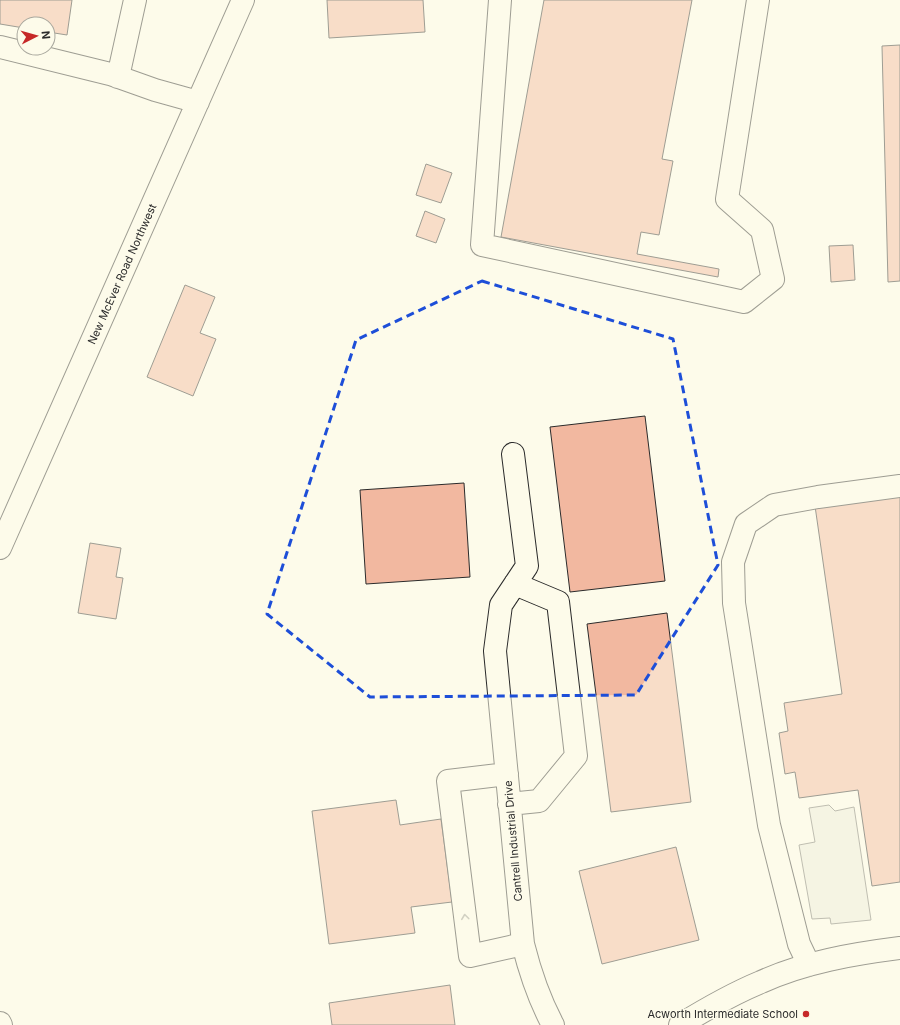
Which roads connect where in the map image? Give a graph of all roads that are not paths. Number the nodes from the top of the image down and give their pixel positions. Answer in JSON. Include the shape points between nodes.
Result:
{"nodes":[{"id":1,"x":135,"y":0,"type":"edge"},
{"id":2,"x":243,"y":0,"type":"edge"},
{"id":3,"x":500,"y":0,"type":"edge"},
{"id":4,"x":758,"y":0,"type":"edge"},
{"id":5,"x":0,"y":47,"type":"edge"},
{"id":6,"x":118,"y":77,"type":"junction"},
{"id":7,"x":198,"y":102,"type":"junction"},
{"id":8,"x":513,"y":454,"type":"dead end"},
{"id":9,"x":900,"y":486,"type":"edge"},
{"id":10,"x":0,"y":548,"type":"edge"},
{"id":11,"x":515,"y":584,"type":"junction"},
{"id":12,"x":507,"y":774,"type":"junction"},
{"id":13,"x":509,"y":804,"type":"junction"},
{"id":14,"x":523,"y":944,"type":"junction"},
{"id":15,"x":900,"y":948,"type":"edge"},
{"id":16,"x":809,"y":965,"type":"junction"},
{"id":17,"x":553,"y":1025,"type":"edge"},
{"id":18,"x":680,"y":1025,"type":"edge"}],
"edges":[{"from":1,"to":6,"type":"street"},
{"from":2,"to":7,"type":"street","name":"New McEver Road Northwest"},
{"from":3,"to":4,"type":"street","via":[[482,245],[744,302],[773,279],[762,230],[727,199]]},
{"from":5,"to":6,"type":"street"},
{"from":6,"to":7,"type":"street"},
{"from":7,"to":10,"type":"street","name":"New McEver Road Northwest"},
{"from":8,"to":11,"type":"street","name":"Cantrell Industrial Drive","via":[[527,566]]},
{"from":9,"to":16,"type":"street","via":[[818,496],[774,506],[746,524],[733,562],[734,603],[769,825],[799,944]]},
{"from":11,"to":12,"type":"street","name":"Cantrell Industrial Drive","via":[[500,605],[495,651]]},
{"from":11,"to":13,"type":"street","via":[[558,602],[576,756],[539,801]]},
{"from":12,"to":13,"type":"street","name":"Cantrell Industrial Drive"},
{"from":14,"to":12,"type":"street","one_way":true,"via":[[470,956],[448,781]]},
{"from":13,"to":14,"type":"street","name":"Cantrell Industrial Drive"},
{"from":14,"to":17,"type":"street","name":"Cantrell Industrial Drive","via":[[532,978]]},
{"from":15,"to":16,"type":"street","via":[[856,954]]},
{"from":16,"to":18,"type":"street","via":[[762,981],[719,1001]]}]}
